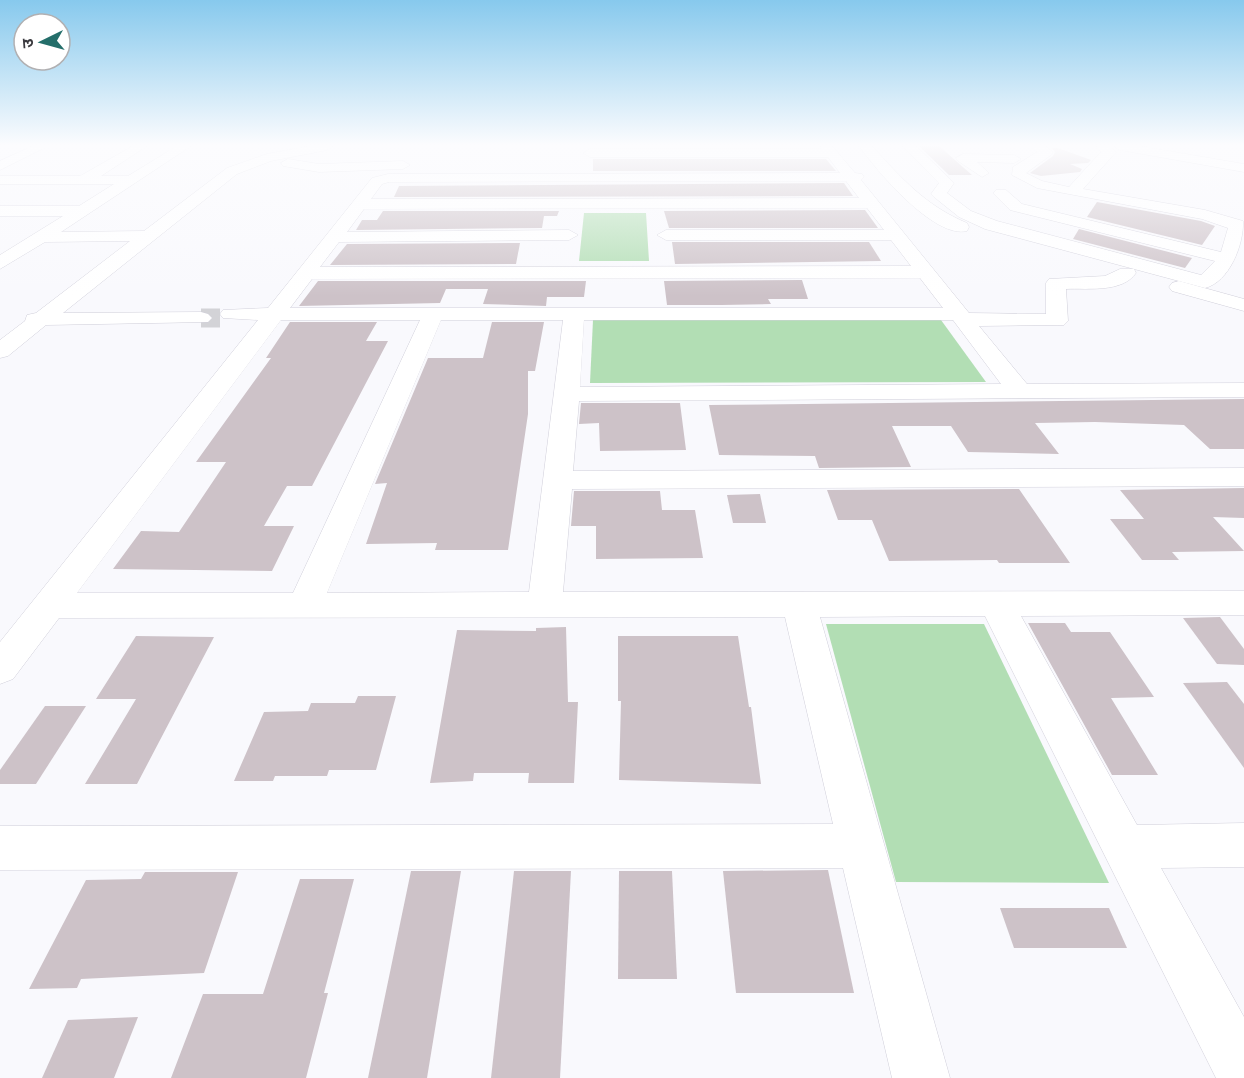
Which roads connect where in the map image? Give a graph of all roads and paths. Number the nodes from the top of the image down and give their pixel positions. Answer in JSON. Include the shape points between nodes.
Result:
{"nodes":[{"id":1,"x":105,"y":196,"type":"edge"},
{"id":2,"x":191,"y":196,"type":"edge"},
{"id":3,"x":367,"y":196,"type":"edge"},
{"id":4,"x":869,"y":196,"type":"edge"},
{"id":5,"x":914,"y":196,"type":"edge"},
{"id":6,"x":942,"y":196,"type":"edge"},
{"id":7,"x":1005,"y":196,"type":"edge"},
{"id":8,"x":1093,"y":196,"type":"edge"},
{"id":9,"x":1095,"y":196,"type":"edge"},
{"id":10,"x":360,"y":204,"type":"junction"},
{"id":11,"x":575,"y":204,"type":"junction"},
{"id":12,"x":662,"y":204,"type":"junction"},
{"id":13,"x":873,"y":204,"type":"junction"},
{"id":14,"x":1016,"y":207,"type":"junction"},
{"id":15,"x":82,"y":210,"type":"junction"},
{"id":16,"x":0,"y":211,"type":"edge"},
{"id":17,"x":975,"y":220,"type":"junction"},
{"id":18,"x":569,"y":235,"type":"junction"},
{"id":19,"x":666,"y":235,"type":"junction"},
{"id":20,"x":897,"y":235,"type":"junction"},
{"id":21,"x":141,"y":236,"type":"junction"},
{"id":22,"x":10,"y":237,"type":"dead end"},
{"id":23,"x":41,"y":237,"type":"junction"},
{"id":24,"x":334,"y":237,"type":"junction"},
{"id":25,"x":1230,"y":252,"type":"junction"},
{"id":26,"x":0,"y":263,"type":"edge"},
{"id":27,"x":564,"y":272,"type":"junction"},
{"id":28,"x":670,"y":272,"type":"junction"},
{"id":29,"x":926,"y":272,"type":"junction"},
{"id":30,"x":307,"y":273,"type":"junction"},
{"id":31,"x":1127,"y":273,"type":"junction"},
{"id":32,"x":1227,"y":289,"type":"edge"},
{"id":33,"x":1244,"y":305,"type":"edge"},
{"id":34,"x":574,"y":312,"type":"junction"},
{"id":35,"x":434,"y":313,"type":"junction"},
{"id":36,"x":274,"y":316,"type":"junction"},
{"id":37,"x":37,"y":317,"type":"junction"},
{"id":38,"x":960,"y":317,"type":"junction"},
{"id":39,"x":0,"y":338,"type":"edge"},
{"id":40,"x":0,"y":351,"type":"edge"},
{"id":41,"x":1244,"y":390,"type":"edge"},
{"id":42,"x":1021,"y":393,"type":"junction"},
{"id":43,"x":568,"y":394,"type":"junction"},
{"id":44,"x":1244,"y":477,"type":"edge"},
{"id":45,"x":557,"y":480,"type":"junction"},
{"id":46,"x":996,"y":603,"type":"junction"},
{"id":47,"x":1244,"y":603,"type":"edge"},
{"id":48,"x":800,"y":604,"type":"junction"},
{"id":49,"x":304,"y":605,"type":"junction"},
{"id":50,"x":545,"y":605,"type":"junction"},
{"id":51,"x":49,"y":606,"type":"junction"},
{"id":52,"x":0,"y":669,"type":"edge"},
{"id":53,"x":1244,"y":845,"type":"edge"},
{"id":54,"x":861,"y":846,"type":"junction"},
{"id":55,"x":1125,"y":847,"type":"junction"},
{"id":56,"x":0,"y":848,"type":"edge"},
{"id":57,"x":1244,"y":1073,"type":"edge"},
{"id":58,"x":921,"y":1078,"type":"edge"}],
"edges":[{"from":1,"to":15,"type":"street"},
{"from":2,"to":21,"type":"street"},
{"from":3,"to":10,"type":"street"},
{"from":4,"to":13,"type":"street"},
{"from":5,"to":31,"type":"street","via":[[920,207],[937,218]]},
{"from":6,"to":17,"type":"street"},
{"from":7,"to":14,"type":"street"},
{"from":8,"to":25,"type":"street","via":[[1073,214]]},
{"from":9,"to":25,"type":"street","via":[[1223,219],[1237,225]]},
{"from":10,"to":11,"type":"street"},
{"from":10,"to":24,"type":"street"},
{"from":11,"to":12,"type":"street"},
{"from":11,"to":18,"type":"street"},
{"from":12,"to":13,"type":"street"},
{"from":12,"to":19,"type":"street"},
{"from":13,"to":20,"type":"street"},
{"from":14,"to":17,"type":"street"},
{"from":14,"to":25,"type":"street"},
{"from":15,"to":16,"type":"street"},
{"from":15,"to":23,"type":"street"},
{"from":17,"to":25,"type":"street","via":[[1205,282]]},
{"from":18,"to":24,"type":"street"},
{"from":18,"to":27,"type":"street"},
{"from":19,"to":20,"type":"street"},
{"from":19,"to":28,"type":"street"},
{"from":20,"to":29,"type":"street"},
{"from":21,"to":23,"type":"street"},
{"from":21,"to":37,"type":"street"},
{"from":22,"to":23,"type":"street"},
{"from":23,"to":26,"type":"street"},
{"from":24,"to":30,"type":"street"},
{"from":27,"to":28,"type":"street"},
{"from":27,"to":30,"type":"street"},
{"from":28,"to":29,"type":"street"},
{"from":29,"to":38,"type":"street"},
{"from":30,"to":36,"type":"street"},
{"from":31,"to":32,"type":"street"},
{"from":31,"to":38,"type":"street","via":[[1109,282],[1056,283],[1057,321]]},
{"from":32,"to":33,"type":"street"},
{"from":34,"to":35,"type":"street"},
{"from":34,"to":38,"type":"street"},
{"from":34,"to":43,"type":"street"},
{"from":35,"to":36,"type":"street"},
{"from":35,"to":49,"type":"street"},
{"from":36,"to":37,"type":"street"},
{"from":36,"to":51,"type":"street"},
{"from":37,"to":39,"type":"street"},
{"from":37,"to":40,"type":"street"},
{"from":38,"to":42,"type":"street"},
{"from":41,"to":42,"type":"street"},
{"from":42,"to":43,"type":"street"},
{"from":43,"to":45,"type":"street"},
{"from":44,"to":45,"type":"street"},
{"from":45,"to":50,"type":"street"},
{"from":46,"to":47,"type":"street"},
{"from":46,"to":48,"type":"street"},
{"from":46,"to":55,"type":"street"},
{"from":48,"to":50,"type":"street"},
{"from":48,"to":54,"type":"street"},
{"from":49,"to":50,"type":"street"},
{"from":49,"to":51,"type":"street"},
{"from":51,"to":52,"type":"street"},
{"from":53,"to":55,"type":"street"},
{"from":54,"to":56,"type":"street"},
{"from":54,"to":58,"type":"street"},
{"from":55,"to":57,"type":"street"}]}
